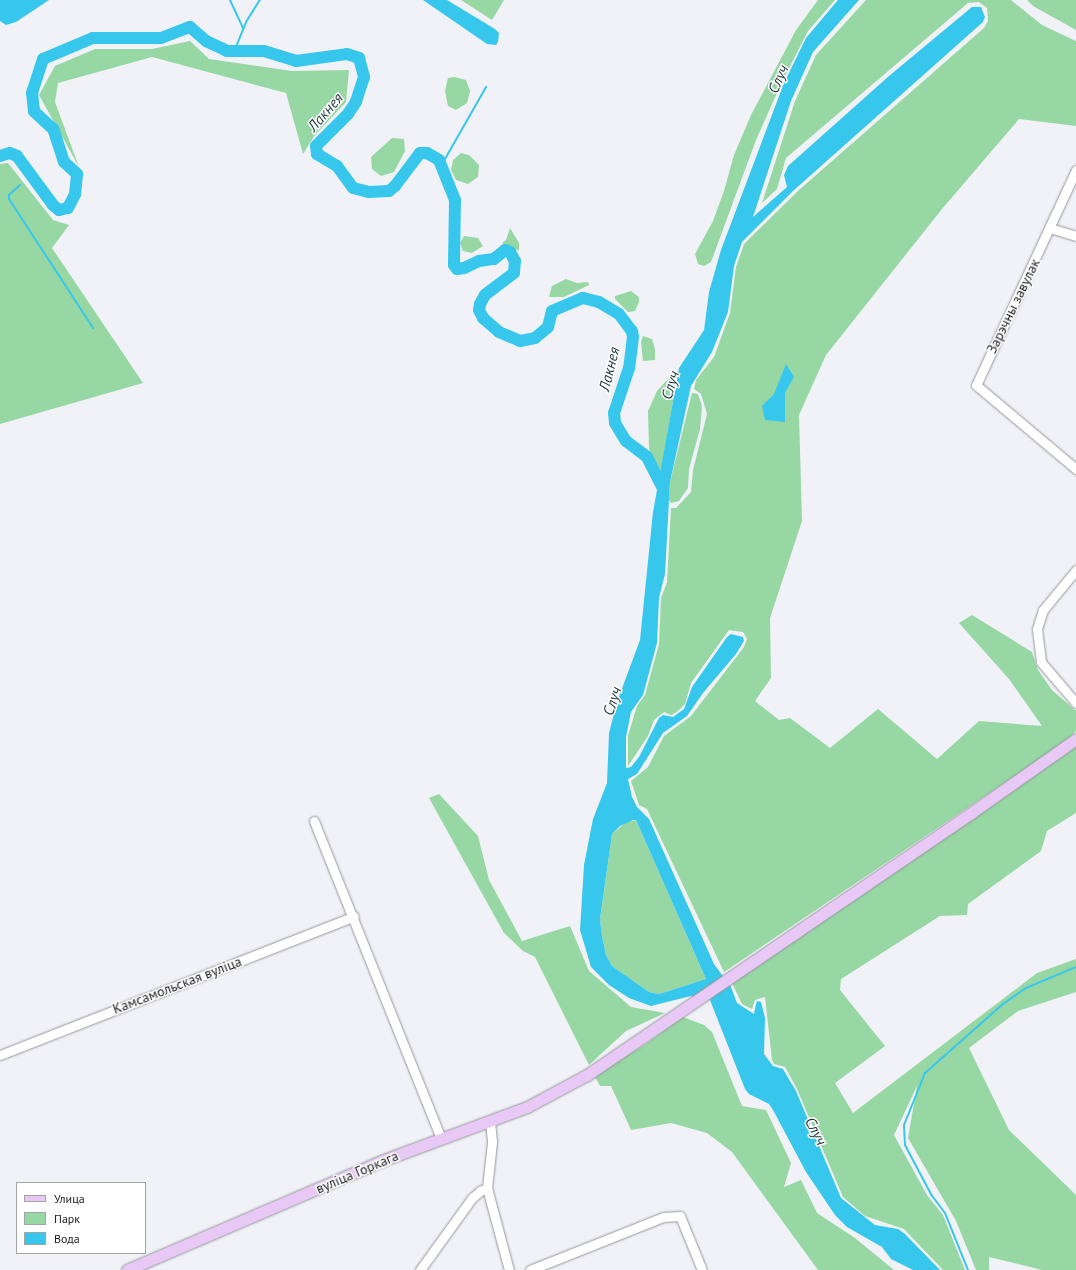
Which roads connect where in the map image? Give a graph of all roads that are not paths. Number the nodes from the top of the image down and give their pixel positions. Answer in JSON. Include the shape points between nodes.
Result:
{"nodes":[{"id":1,"x":1076,"y":170,"type":"edge"},
{"id":2,"x":1050,"y":228,"type":"junction"},
{"id":3,"x":1076,"y":236,"type":"edge"},
{"id":4,"x":1076,"y":469,"type":"edge"},
{"id":5,"x":1076,"y":570,"type":"edge"},
{"id":6,"x":1076,"y":704,"type":"edge"},
{"id":7,"x":1076,"y":739,"type":"edge"},
{"id":8,"x":314,"y":820,"type":"dead end"},
{"id":9,"x":354,"y":916,"type":"junction"},
{"id":10,"x":0,"y":1055,"type":"edge"},
{"id":11,"x":490,"y":1122,"type":"junction"},
{"id":12,"x":441,"y":1138,"type":"junction"},
{"id":13,"x":487,"y":1188,"type":"junction"},
{"id":14,"x":127,"y":1270,"type":"edge"},
{"id":15,"x":420,"y":1270,"type":"edge"},
{"id":16,"x":509,"y":1270,"type":"edge"},
{"id":17,"x":530,"y":1270,"type":"edge"},
{"id":18,"x":702,"y":1270,"type":"edge"}],
"edges":[{"from":1,"to":2,"type":"street","name":"Зарэчны завулак"},
{"from":2,"to":3,"type":"street"},
{"from":2,"to":4,"type":"street","name":"Зарэчны завулак","via":[[976,385]]},
{"from":5,"to":6,"type":"street","via":[[1042,610],[1037,629],[1041,662]]},
{"from":7,"to":11,"type":"main road","name":"вуліца Горкага","via":[[1067,748],[587,1075],[527,1107]]},
{"from":8,"to":9,"type":"street"},
{"from":9,"to":10,"type":"street","name":"Камсамольская вуліца"},
{"from":9,"to":12,"type":"street"},
{"from":11,"to":12,"type":"main road","name":"вуліца Горкага"},
{"from":11,"to":13,"type":"street","via":[[492,1142]]},
{"from":12,"to":14,"type":"main road","name":"вуліца Горкага"},
{"from":13,"to":15,"type":"street","via":[[472,1198]]},
{"from":13,"to":16,"type":"street"},
{"from":17,"to":18,"type":"street","via":[[663,1218],[680,1216]]}]}
